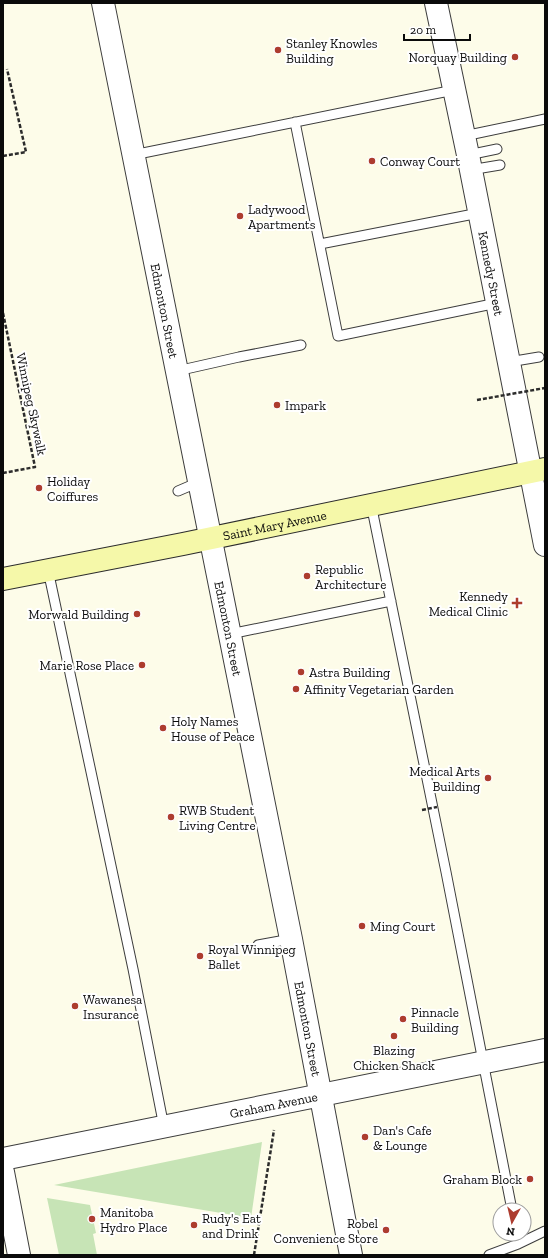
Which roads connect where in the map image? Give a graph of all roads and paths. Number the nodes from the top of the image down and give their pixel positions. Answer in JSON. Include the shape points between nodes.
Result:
{"nodes":[{"id":1,"x":103,"y":3,"type":"edge"},
{"id":2,"x":436,"y":3,"type":"edge"},
{"id":3,"x":7,"y":69,"type":"dead end"},
{"id":4,"x":454,"y":90,"type":"junction"},
{"id":5,"x":545,"y":119,"type":"edge"},
{"id":6,"x":295,"y":122,"type":"junction"},
{"id":7,"x":497,"y":149,"type":"dead end"},
{"id":8,"x":467,"y":154,"type":"junction"},
{"id":9,"x":133,"y":155,"type":"junction"},
{"id":10,"x":3,"y":156,"type":"edge"},
{"id":11,"x":500,"y":165,"type":"dead end"},
{"id":12,"x":479,"y":213,"type":"junction"},
{"id":13,"x":320,"y":244,"type":"junction"},
{"id":14,"x":497,"y":303,"type":"junction"},
{"id":15,"x":3,"y":312,"type":"edge"},
{"id":16,"x":301,"y":345,"type":"dead end"},
{"id":17,"x":539,"y":357,"type":"dead end"},
{"id":18,"x":509,"y":362,"type":"junction"},
{"id":19,"x":177,"y":371,"type":"junction"},
{"id":20,"x":545,"y":388,"type":"edge"},
{"id":21,"x":477,"y":400,"type":"dead end"},
{"id":22,"x":538,"y":470,"type":"edge"},
{"id":23,"x":3,"y":473,"type":"edge"},
{"id":24,"x":199,"y":482,"type":"junction"},
{"id":25,"x":178,"y":491,"type":"dead end"},
{"id":26,"x":372,"y":504,"type":"junction"},
{"id":27,"x":210,"y":538,"type":"junction"},
{"id":28,"x":545,"y":545,"type":"edge"},
{"id":29,"x":48,"y":570,"type":"junction"},
{"id":30,"x":3,"y":579,"type":"edge"},
{"id":31,"x":391,"y":601,"type":"junction"},
{"id":32,"x":230,"y":634,"type":"junction"},
{"id":33,"x":437,"y":807,"type":"dead end"},
{"id":34,"x":422,"y":810,"type":"dead end"},
{"id":35,"x":291,"y":939,"type":"junction"},
{"id":36,"x":258,"y":945,"type":"dead end"},
{"id":37,"x":142,"y":967,"type":"dead end"},
{"id":38,"x":133,"y":969,"type":"junction"},
{"id":39,"x":545,"y":1050,"type":"edge"},
{"id":40,"x":483,"y":1062,"type":"junction"},
{"id":41,"x":320,"y":1095,"type":"junction"},
{"id":42,"x":164,"y":1127,"type":"junction"},
{"id":43,"x":274,"y":1130,"type":"dead end"},
{"id":44,"x":3,"y":1159,"type":"edge"},
{"id":45,"x":3,"y":1172,"type":"edge"},
{"id":46,"x":510,"y":1202,"type":"edge"},
{"id":47,"x":545,"y":1231,"type":"edge"},
{"id":48,"x":518,"y":1244,"type":"joint"},
{"id":49,"x":19,"y":1255,"type":"edge"},
{"id":50,"x":254,"y":1255,"type":"edge"},
{"id":51,"x":351,"y":1255,"type":"edge"},
{"id":52,"x":489,"y":1255,"type":"edge"}],
"edges":[{"from":1,"to":9,"type":"street","name":"Edmonton Street"},
{"from":2,"to":4,"type":"street","name":"Kennedy Street"},
{"from":3,"to":10,"type":"path","via":[[26,152]]},
{"from":4,"to":6,"type":"lane"},
{"from":4,"to":8,"type":"street","name":"Kennedy Street"},
{"from":5,"to":8,"type":"lane"},
{"from":6,"to":9,"type":"lane"},
{"from":6,"to":13,"type":"lane"},
{"from":7,"to":8,"type":"lane"},
{"from":8,"to":11,"type":"lane"},
{"from":8,"to":12,"type":"street","name":"Kennedy Street"},
{"from":9,"to":19,"type":"street","name":"Edmonton Street"},
{"from":12,"to":13,"type":"lane"},
{"from":12,"to":14,"type":"street","name":"Kennedy Street"},
{"from":13,"to":14,"type":"lane","via":[[338,336]]},
{"from":14,"to":18,"type":"street","name":"Kennedy Street"},
{"from":15,"to":23,"type":"path","name":"Winnipeg Skywalk","via":[[35,468]]},
{"from":16,"to":19,"type":"lane"},
{"from":17,"to":18,"type":"lane"},
{"from":18,"to":22,"type":"street","name":"Kennedy Street"},
{"from":19,"to":24,"type":"street","name":"Edmonton Street"},
{"from":20,"to":21,"type":"path","bridge":true},
{"from":22,"to":26,"type":"main road","name":"Saint Mary Avenue"},
{"from":22,"to":28,"type":"street","name":"Kennedy Street"},
{"from":24,"to":25,"type":"lane"},
{"from":24,"to":27,"type":"street","name":"Edmonton Street"},
{"from":26,"to":27,"type":"main road","name":"Saint Mary Avenue"},
{"from":26,"to":31,"type":"lane"},
{"from":27,"to":29,"type":"main road","name":"Saint Mary Avenue"},
{"from":27,"to":32,"type":"street","name":"Edmonton Street"},
{"from":29,"to":30,"type":"main road","name":"Saint Mary Avenue"},
{"from":29,"to":38,"type":"lane"},
{"from":31,"to":32,"type":"lane"},
{"from":31,"to":40,"type":"lane"},
{"from":32,"to":35,"type":"street","name":"Edmonton Street"},
{"from":33,"to":34,"type":"path","bridge":true},
{"from":35,"to":36,"type":"lane"},
{"from":35,"to":41,"type":"street","name":"Edmonton Street"},
{"from":37,"to":38,"type":"lane"},
{"from":38,"to":42,"type":"lane"},
{"from":39,"to":40,"type":"street","name":"Graham Avenue"},
{"from":40,"to":41,"type":"street","name":"Graham Avenue"},
{"from":40,"to":46,"type":"lane"},
{"from":41,"to":42,"type":"street","name":"Graham Avenue"},
{"from":41,"to":51,"type":"street","name":"Edmonton Street"},
{"from":42,"to":44,"type":"street","name":"Graham Avenue"},
{"from":43,"to":50,"type":"path"},
{"from":45,"to":49,"type":"street"},
{"from":47,"to":48,"type":"lane"},
{"from":48,"to":52,"type":"lane"}]}
